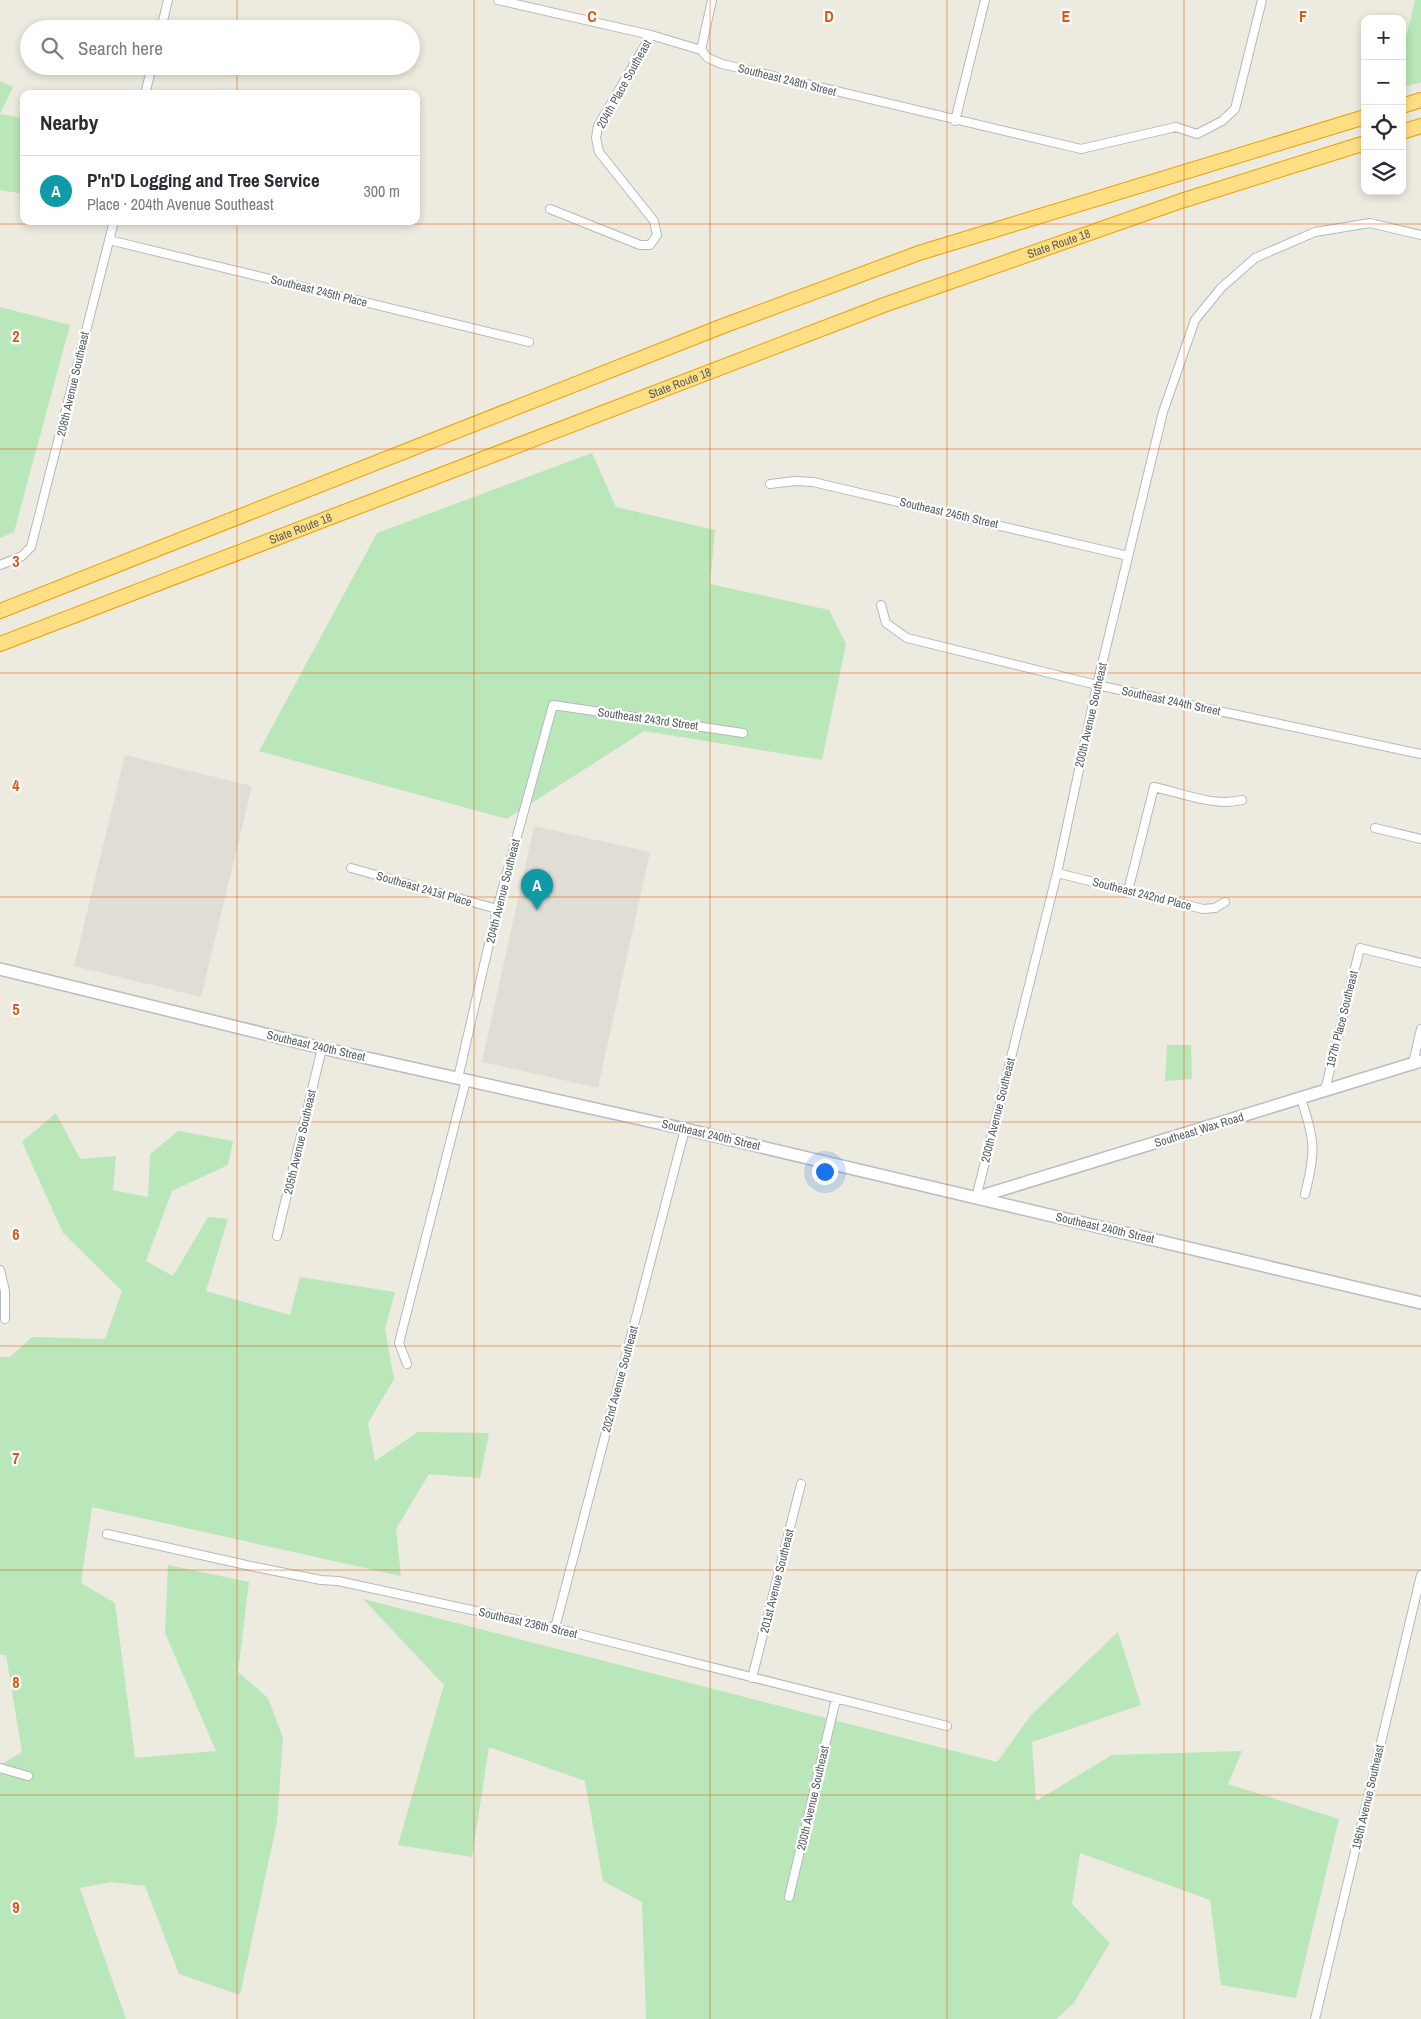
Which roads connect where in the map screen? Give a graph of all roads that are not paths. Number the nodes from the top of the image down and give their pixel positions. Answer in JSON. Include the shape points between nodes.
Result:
{"nodes":[{"id":1,"x":168,"y":0,"type":"edge"},
{"id":2,"x":498,"y":0,"type":"edge"},
{"id":3,"x":712,"y":0,"type":"edge"},
{"id":4,"x":985,"y":0,"type":"edge"},
{"id":5,"x":1262,"y":0,"type":"edge"},
{"id":6,"x":163,"y":20,"type":"edge"},
{"id":7,"x":651,"y":35,"type":"junction"},
{"id":8,"x":701,"y":50,"type":"junction"},
{"id":9,"x":150,"y":75,"type":"edge"},
{"id":10,"x":146,"y":90,"type":"edge"},
{"id":11,"x":1421,"y":100,"type":"edge"},
{"id":12,"x":1405,"y":105,"type":"edge"},
{"id":13,"x":1361,"y":118,"type":"edge"},
{"id":14,"x":955,"y":120,"type":"junction"},
{"id":15,"x":1421,"y":126,"type":"edge"},
{"id":16,"x":1406,"y":131,"type":"edge"},
{"id":17,"x":1361,"y":144,"type":"edge"},
{"id":18,"x":550,"y":209,"type":"dead end"},
{"id":19,"x":113,"y":225,"type":"edge"},
{"id":20,"x":1421,"y":235,"type":"edge"},
{"id":21,"x":109,"y":240,"type":"junction"},
{"id":22,"x":529,"y":342,"type":"dead end"},
{"id":23,"x":770,"y":484,"type":"dead end"},
{"id":24,"x":1128,"y":556,"type":"junction"},
{"id":25,"x":0,"y":565,"type":"edge"},
{"id":26,"x":881,"y":605,"type":"dead end"},
{"id":27,"x":0,"y":610,"type":"edge"},
{"id":28,"x":0,"y":644,"type":"edge"},
{"id":29,"x":1097,"y":685,"type":"junction"},
{"id":30,"x":553,"y":705,"type":"joint"},
{"id":31,"x":743,"y":733,"type":"dead end"},
{"id":32,"x":1421,"y":754,"type":"edge"},
{"id":33,"x":1242,"y":800,"type":"dead end"},
{"id":34,"x":1375,"y":828,"type":"dead end"},
{"id":35,"x":1421,"y":839,"type":"edge"},
{"id":36,"x":351,"y":868,"type":"dead end"},
{"id":37,"x":1057,"y":873,"type":"junction"},
{"id":38,"x":1128,"y":891,"type":"junction"},
{"id":39,"x":1225,"y":902,"type":"dead end"},
{"id":40,"x":497,"y":910,"type":"junction"},
{"id":41,"x":1421,"y":964,"type":"edge"},
{"id":42,"x":0,"y":969,"type":"edge"},
{"id":43,"x":1421,"y":1030,"type":"edge"},
{"id":44,"x":322,"y":1048,"type":"junction"},
{"id":45,"x":1417,"y":1062,"type":"edge"},
{"id":46,"x":462,"y":1079,"type":"junction"},
{"id":47,"x":1325,"y":1090,"type":"junction"},
{"id":48,"x":1302,"y":1099,"type":"junction"},
{"id":49,"x":685,"y":1129,"type":"junction"},
{"id":50,"x":1305,"y":1194,"type":"dead end"},
{"id":51,"x":976,"y":1198,"type":"junction"},
{"id":52,"x":277,"y":1236,"type":"dead end"},
{"id":53,"x":0,"y":1270,"type":"edge"},
{"id":54,"x":1421,"y":1303,"type":"edge"},
{"id":55,"x":5,"y":1319,"type":"dead end"},
{"id":56,"x":407,"y":1364,"type":"dead end"},
{"id":57,"x":801,"y":1484,"type":"dead end"},
{"id":58,"x":106,"y":1534,"type":"dead end"},
{"id":59,"x":1421,"y":1575,"type":"edge"},
{"id":60,"x":555,"y":1628,"type":"junction"},
{"id":61,"x":752,"y":1678,"type":"junction"},
{"id":62,"x":836,"y":1699,"type":"junction"},
{"id":63,"x":947,"y":1726,"type":"dead end"},
{"id":64,"x":0,"y":1768,"type":"edge"},
{"id":65,"x":28,"y":1776,"type":"dead end"},
{"id":66,"x":789,"y":1897,"type":"dead end"},
{"id":67,"x":1315,"y":2019,"type":"edge"}],
"edges":[{"from":1,"to":6,"type":"street"},
{"from":2,"to":7,"type":"street","name":"Southeast 248th Street"},
{"from":3,"to":8,"type":"street"},
{"from":4,"to":14,"type":"street"},
{"from":5,"to":14,"type":"street","name":"Southeast 248th Street","via":[[1235,109],[1222,121],[1197,134],[1176,127],[1081,149]]},
{"from":7,"to":8,"type":"street","name":"Southeast 248th Street"},
{"from":7,"to":18,"type":"street","name":"204th Place Southeast","via":[[598,126],[596,138],[599,152],[654,221],[657,234],[650,246],[640,245]]},
{"from":8,"to":14,"type":"street","name":"Southeast 248th Street","via":[[708,58],[722,64]]},
{"from":9,"to":10,"type":"street"},
{"from":11,"to":12,"type":"highway"},
{"from":13,"to":27,"type":"highway","via":[[919,253]]},
{"from":15,"to":16,"type":"highway"},
{"from":17,"to":28,"type":"highway","name":"State Route 18","via":[[1181,201],[884,305]]},
{"from":19,"to":21,"type":"street","name":"208th Avenue Southeast"},
{"from":20,"to":24,"type":"street","name":"200th Avenue Southeast","via":[[1370,223],[1315,232],[1255,258],[1221,288],[1195,320],[1163,412]]},
{"from":21,"to":22,"type":"street","name":"Southeast 245th Place"},
{"from":21,"to":25,"type":"street","name":"208th Avenue Southeast","via":[[31,547],[22,556]]},
{"from":23,"to":24,"type":"street","name":"Southeast 245th Street","via":[[813,482]]},
{"from":24,"to":29,"type":"street","name":"200th Avenue Southeast"},
{"from":26,"to":29,"type":"street","name":"Southeast 244th Street","via":[[886,623],[907,638]]},
{"from":29,"to":32,"type":"street","name":"Southeast 244th Street"},
{"from":29,"to":37,"type":"street","name":"200th Avenue Southeast"},
{"from":30,"to":31,"type":"street","name":"Southeast 243rd Street"},
{"from":30,"to":40,"type":"street","name":"204th Avenue Southeast"},
{"from":33,"to":38,"type":"street","via":[[1216,802],[1154,786]]},
{"from":34,"to":35,"type":"street"},
{"from":36,"to":40,"type":"street","name":"Southeast 241st Place"},
{"from":37,"to":38,"type":"street","name":"Southeast 242nd Place"},
{"from":37,"to":51,"type":"street","name":"200th Avenue Southeast"},
{"from":38,"to":39,"type":"street","name":"Southeast 242nd Place","via":[[1203,909],[1215,908]]},
{"from":40,"to":46,"type":"street","name":"204th Avenue Southeast"},
{"from":41,"to":47,"type":"street","name":"197th Place Southeast","via":[[1360,948]]},
{"from":42,"to":44,"type":"main road","name":"Southeast 240th Street"},
{"from":43,"to":45,"type":"street"},
{"from":44,"to":46,"type":"main road","name":"Southeast 240th Street"},
{"from":44,"to":52,"type":"street","name":"205th Avenue Southeast"},
{"from":45,"to":47,"type":"main road","name":"Southeast Wax Road"},
{"from":46,"to":49,"type":"main road","name":"Southeast 240th Street"},
{"from":46,"to":56,"type":"street","name":"204th Avenue Southeast","via":[[398,1343]]},
{"from":47,"to":48,"type":"main road","name":"Southeast Wax Road"},
{"from":48,"to":50,"type":"street","via":[[1313,1148]]},
{"from":48,"to":51,"type":"main road","name":"Southeast Wax Road"},
{"from":49,"to":51,"type":"main road","name":"Southeast 240th Street"},
{"from":49,"to":60,"type":"street","name":"202nd Avenue Southeast"},
{"from":51,"to":54,"type":"main road","name":"Southeast 240th Street"},
{"from":53,"to":55,"type":"street","via":[[5,1291]]},
{"from":57,"to":61,"type":"street","name":"201st Avenue Southeast"},
{"from":58,"to":60,"type":"street","name":"Southeast 236th Street"},
{"from":59,"to":67,"type":"street","name":"196th Avenue Southeast"},
{"from":60,"to":61,"type":"street","name":"Southeast 236th Street"},
{"from":61,"to":62,"type":"street","name":"Southeast 236th Street"},
{"from":62,"to":63,"type":"street","name":"Southeast 236th Street"},
{"from":62,"to":66,"type":"street","name":"200th Avenue Southeast"},
{"from":64,"to":65,"type":"street"}]}
